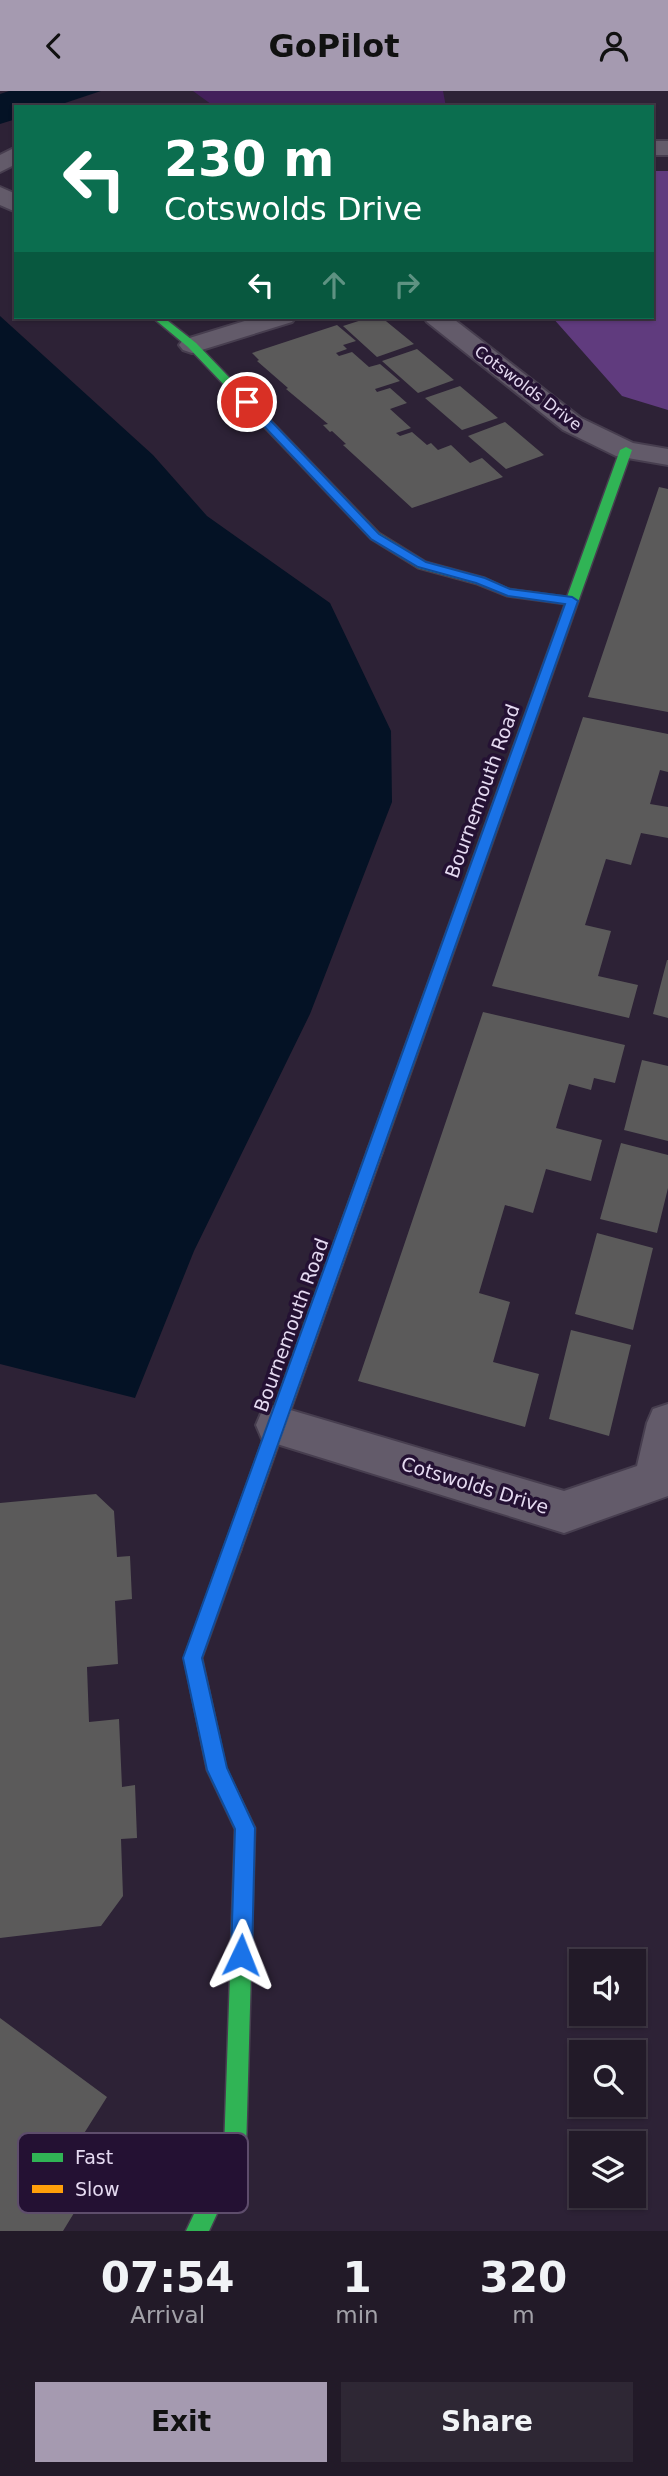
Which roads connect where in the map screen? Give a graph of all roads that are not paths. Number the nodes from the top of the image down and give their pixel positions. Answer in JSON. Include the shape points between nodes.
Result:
{"nodes":[{"id":1,"x":167,"y":319,"type":"edge"},
{"id":2,"x":276,"y":319,"type":"edge"},
{"id":3,"x":439,"y":319,"type":"edge"},
{"id":4,"x":192,"y":345,"type":"junction"},
{"id":5,"x":626,"y":450,"type":"junction"},
{"id":6,"x":668,"y":457,"type":"edge"},
{"id":7,"x":572,"y":601,"type":"junction"},
{"id":8,"x":668,"y":1423,"type":"edge"},
{"id":9,"x":278,"y":1425,"type":"junction"},
{"id":10,"x":236,"y":2133,"type":"edge"},
{"id":11,"x":206,"y":2213,"type":"edge"},
{"id":12,"x":197,"y":2231,"type":"edge"}],
"edges":[{"from":1,"to":4,"type":"street"},
{"from":2,"to":4,"type":"street"},
{"from":3,"to":5,"type":"street","name":"Cotswolds Drive","via":[[572,424]]},
{"from":4,"to":7,"type":"street","via":[[375,536],[422,565],[508,592]]},
{"from":5,"to":6,"type":"street","name":"Cotswolds Drive"},
{"from":5,"to":7,"type":"street","name":"Bournemouth Road"},
{"from":7,"to":9,"type":"street","name":"Bournemouth Road"},
{"from":8,"to":9,"type":"street","name":"Cotswolds Drive","via":[[656,1480],[564,1512]]},
{"from":9,"to":10,"type":"street","name":"Bournemouth Road","via":[[193,1658],[217,1770],[245,1828]]},
{"from":11,"to":12,"type":"street","name":"Bournemouth Road"}]}
